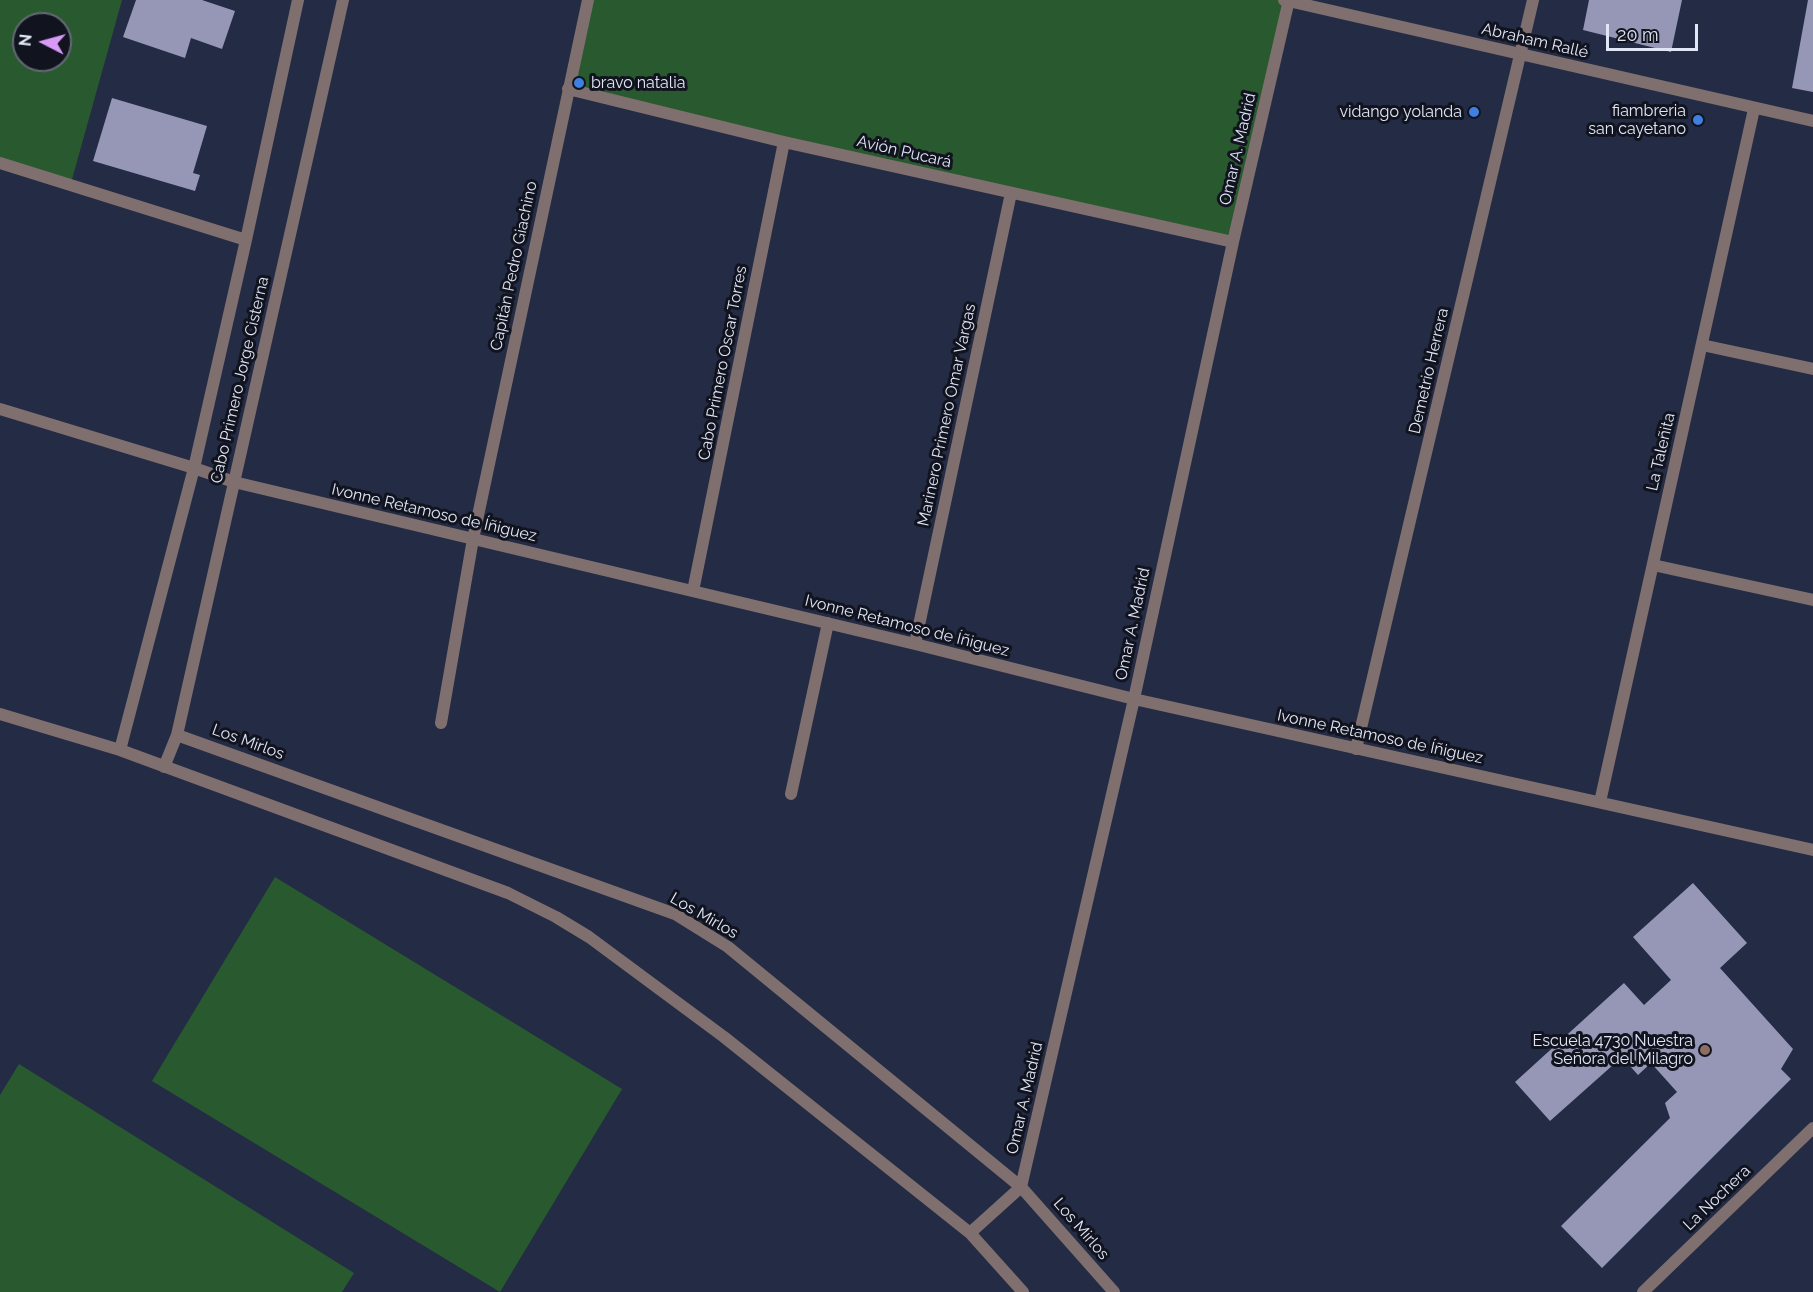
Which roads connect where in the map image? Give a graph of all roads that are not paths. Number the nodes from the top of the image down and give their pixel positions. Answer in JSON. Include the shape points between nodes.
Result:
{"nodes":[{"id":1,"x":298,"y":0,"type":"edge"},
{"id":2,"x":343,"y":0,"type":"edge"},
{"id":3,"x":588,"y":0,"type":"edge"},
{"id":4,"x":1287,"y":0,"type":"edge"},
{"id":5,"x":1533,"y":0,"type":"edge"},
{"id":6,"x":1520,"y":55,"type":"junction"},
{"id":7,"x":568,"y":89,"type":"junction"},
{"id":8,"x":1754,"y":109,"type":"junction"},
{"id":9,"x":1813,"y":121,"type":"edge"},
{"id":10,"x":784,"y":142,"type":"junction"},
{"id":11,"x":0,"y":163,"type":"edge"},
{"id":12,"x":1011,"y":194,"type":"junction"},
{"id":13,"x":246,"y":240,"type":"junction"},
{"id":14,"x":1233,"y":242,"type":"junction"},
{"id":15,"x":1702,"y":345,"type":"junction"},
{"id":16,"x":1813,"y":369,"type":"edge"},
{"id":17,"x":0,"y":409,"type":"edge"},
{"id":18,"x":194,"y":468,"type":"junction"},
{"id":19,"x":234,"y":482,"type":"junction"},
{"id":20,"x":473,"y":539,"type":"junction"},
{"id":21,"x":1653,"y":565,"type":"junction"},
{"id":22,"x":693,"y":591,"type":"junction"},
{"id":23,"x":1813,"y":600,"type":"edge"},
{"id":24,"x":828,"y":623,"type":"junction"},
{"id":25,"x":915,"y":644,"type":"junction"},
{"id":26,"x":1134,"y":699,"type":"junction"},
{"id":27,"x":0,"y":714,"type":"edge"},
{"id":28,"x":441,"y":723,"type":"dead end"},
{"id":29,"x":177,"y":735,"type":"junction"},
{"id":30,"x":1356,"y":749,"type":"junction"},
{"id":31,"x":120,"y":750,"type":"junction"},
{"id":32,"x":164,"y":766,"type":"junction"},
{"id":33,"x":791,"y":794,"type":"dead end"},
{"id":34,"x":1600,"y":802,"type":"junction"},
{"id":35,"x":1813,"y":850,"type":"edge"},
{"id":36,"x":1813,"y":1128,"type":"edge"},
{"id":37,"x":1022,"y":1187,"type":"junction"},
{"id":38,"x":970,"y":1233,"type":"junction"},
{"id":39,"x":1023,"y":1292,"type":"edge"},
{"id":40,"x":1114,"y":1292,"type":"edge"},
{"id":41,"x":1643,"y":1292,"type":"edge"}],
"edges":[{"from":1,"to":13,"type":"street","name":"Cabo Primero Jorge Cisterna"},
{"from":2,"to":19,"type":"street","name":"Cabo Primero Jorge Cisterna"},
{"from":3,"to":7,"type":"street","name":"Capitán Pedro Giachino"},
{"from":4,"to":6,"type":"street","name":"Abraham Rallé"},
{"from":4,"to":14,"type":"street","name":"Omar A. Madrid"},
{"from":5,"to":6,"type":"street","name":"Demetrio Herrera"},
{"from":6,"to":8,"type":"street","name":"Abraham Rallé"},
{"from":6,"to":30,"type":"street","name":"Demetrio Herrera"},
{"from":7,"to":10,"type":"street","name":"Avión Pucará"},
{"from":7,"to":20,"type":"street","name":"Capitán Pedro Giachino"},
{"from":8,"to":9,"type":"street","name":"Abraham Rallé"},
{"from":8,"to":15,"type":"street","name":"La Taleñita"},
{"from":10,"to":12,"type":"street","name":"Avión Pucará"},
{"from":10,"to":22,"type":"street","name":"Cabo Primero Oscar Torres"},
{"from":11,"to":13,"type":"street"},
{"from":12,"to":14,"type":"street","name":"Avión Pucará"},
{"from":12,"to":25,"type":"street","name":"Marinero Primero Omar Vargas"},
{"from":13,"to":18,"type":"street","name":"Cabo Primero Jorge Cisterna"},
{"from":14,"to":26,"type":"street","name":"Omar A. Madrid"},
{"from":15,"to":16,"type":"street"},
{"from":15,"to":21,"type":"street","name":"La Taleñita"},
{"from":17,"to":18,"type":"street","name":"Ivonne Retamoso de Íñiguez"},
{"from":18,"to":19,"type":"street","name":"Ivonne Retamoso de Íñiguez"},
{"from":18,"to":31,"type":"street","name":"Cabo Primero Jorge Cisterna"},
{"from":19,"to":20,"type":"street","name":"Ivonne Retamoso de Íñiguez"},
{"from":19,"to":29,"type":"street","name":"Cabo Primero Jorge Cisterna"},
{"from":20,"to":22,"type":"street","name":"Ivonne Retamoso de Íñiguez"},
{"from":20,"to":28,"type":"street","name":"Capitán Pedro Giachino"},
{"from":21,"to":23,"type":"street"},
{"from":21,"to":34,"type":"street","name":"La Taleñita"},
{"from":22,"to":24,"type":"street","name":"Ivonne Retamoso de Íñiguez"},
{"from":24,"to":25,"type":"street","name":"Ivonne Retamoso de Íñiguez"},
{"from":24,"to":33,"type":"street"},
{"from":25,"to":26,"type":"street","name":"Ivonne Retamoso de Íñiguez"},
{"from":26,"to":30,"type":"street","name":"Ivonne Retamoso de Íñiguez"},
{"from":26,"to":37,"type":"street","name":"Omar A. Madrid"},
{"from":27,"to":31,"type":"street"},
{"from":29,"to":32,"type":"street","name":"Cabo Primero Jorge Cisterna"},
{"from":29,"to":37,"type":"street","name":"Los Mirlos","via":[[675,914],[728,947]]},
{"from":30,"to":34,"type":"street","name":"Ivonne Retamoso de Íñiguez"},
{"from":31,"to":32,"type":"street"},
{"from":32,"to":38,"type":"street","via":[[508,893],[556,917],[724,1037]]},
{"from":34,"to":35,"type":"street","name":"Ivonne Retamoso de Íñiguez"},
{"from":36,"to":41,"type":"street","name":"La Nochera"},
{"from":37,"to":38,"type":"street"},
{"from":37,"to":40,"type":"street","name":"Los Mirlos"},
{"from":38,"to":39,"type":"street"}]}
